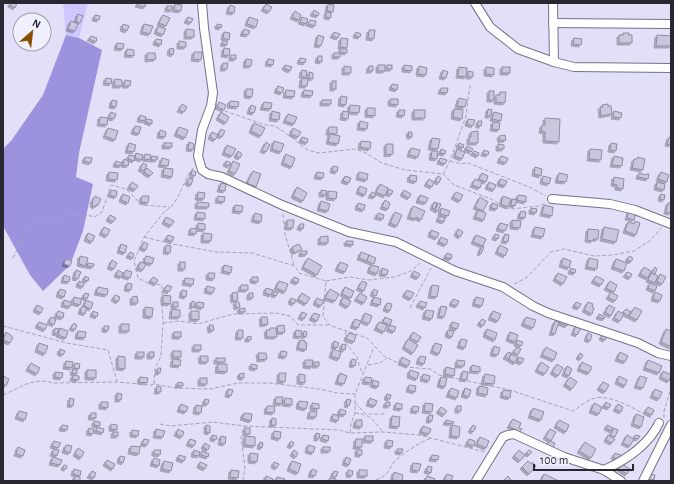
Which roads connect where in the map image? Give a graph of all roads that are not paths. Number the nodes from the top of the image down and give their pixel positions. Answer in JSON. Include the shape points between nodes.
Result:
{"nodes":[{"id":1,"x":202,"y":3,"type":"edge"},
{"id":2,"x":475,"y":3,"type":"edge"},
{"id":3,"x":553,"y":3,"type":"edge"},
{"id":4,"x":553,"y":23,"type":"junction"},
{"id":5,"x":671,"y":24,"type":"edge"},
{"id":6,"x":554,"y":62,"type":"junction"},
{"id":7,"x":671,"y":68,"type":"edge"},
{"id":8,"x":552,"y":199,"type":"road end"},
{"id":9,"x":669,"y":223,"type":"edge"},
{"id":10,"x":671,"y":356,"type":"edge"},
{"id":11,"x":659,"y":423,"type":"road end"},
{"id":12,"x":671,"y":425,"type":"edge"},
{"id":13,"x":604,"y":470,"type":"junction"},
{"id":14,"x":476,"y":481,"type":"edge"},
{"id":15,"x":620,"y":481,"type":"edge"},
{"id":16,"x":643,"y":481,"type":"edge"}],
"edges":[{"from":1,"to":10,"type":"street","via":[[213,93],[199,145],[198,156],[202,170],[350,232],[396,242],[456,271],[503,287],[548,313]]},
{"from":2,"to":6,"type":"street","via":[[490,27],[518,49]]},
{"from":3,"to":4,"type":"street"},
{"from":4,"to":5,"type":"street"},
{"from":4,"to":6,"type":"street"},
{"from":6,"to":7,"type":"street","via":[[574,67]]},
{"from":8,"to":9,"type":"street","via":[[610,204]]},
{"from":11,"to":13,"type":"street","via":[[636,452]]},
{"from":12,"to":16,"type":"street"},
{"from":13,"to":14,"type":"street","via":[[564,457],[514,434],[503,437]]},
{"from":13,"to":15,"type":"street"}]}
